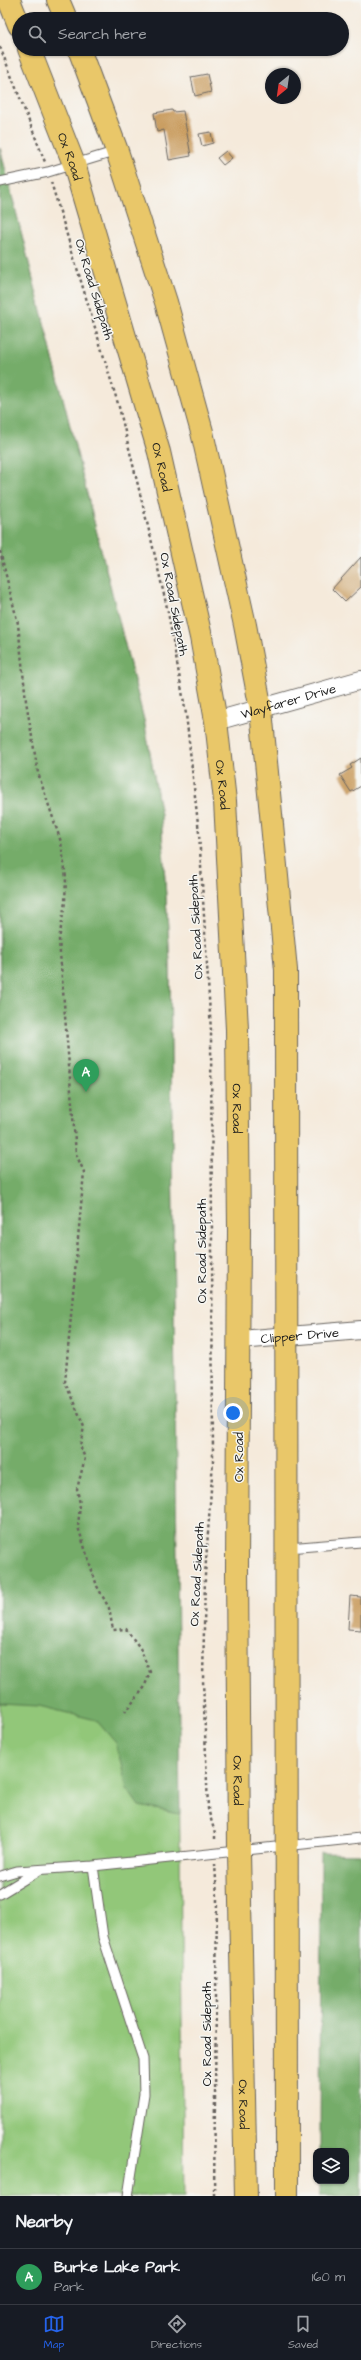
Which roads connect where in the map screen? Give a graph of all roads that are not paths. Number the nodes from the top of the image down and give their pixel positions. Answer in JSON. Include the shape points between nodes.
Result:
{"nodes":[{"id":1,"x":9,"y":0,"type":"edge"},
{"id":2,"x":58,"y":0,"type":"edge"},
{"id":3,"x":14,"y":12,"type":"edge"},
{"id":4,"x":63,"y":12,"type":"edge"},
{"id":5,"x":32,"y":56,"type":"edge"},
{"id":6,"x":82,"y":56,"type":"edge"},
{"id":7,"x":117,"y":151,"type":"junction"},
{"id":8,"x":74,"y":164,"type":"junction"},
{"id":9,"x":0,"y":182,"type":"edge"},
{"id":10,"x":361,"y":680,"type":"edge"},
{"id":11,"x":261,"y":710,"type":"junction"},
{"id":12,"x":216,"y":721,"type":"junction"},
{"id":13,"x":361,"y":1330,"type":"edge"},
{"id":14,"x":288,"y":1336,"type":"junction"},
{"id":15,"x":239,"y":1340,"type":"junction"},
{"id":16,"x":361,"y":1542,"type":"edge"},
{"id":17,"x":288,"y":1548,"type":"junction"},
{"id":18,"x":361,"y":1838,"type":"edge"},
{"id":19,"x":288,"y":1847,"type":"junction"},
{"id":20,"x":240,"y":1852,"type":"junction"},
{"id":21,"x":93,"y":1866,"type":"junction"},
{"id":22,"x":39,"y":1871,"type":"junction"},
{"id":23,"x":0,"y":1876,"type":"edge"},
{"id":24,"x":19,"y":1882,"type":"junction"},
{"id":25,"x":0,"y":1888,"type":"edge"},
{"id":26,"x":0,"y":1894,"type":"edge"},
{"id":27,"x":128,"y":2196,"type":"edge"},
{"id":28,"x":246,"y":2196,"type":"edge"},
{"id":29,"x":287,"y":2196,"type":"edge"}],
"edges":[{"from":1,"to":3,"type":"highway"},
{"from":2,"to":4,"type":"highway"},
{"from":5,"to":8,"type":"highway","name":"Ox Road"},
{"from":6,"to":7,"type":"highway"},
{"from":7,"to":8,"type":"lane"},
{"from":7,"to":11,"type":"highway","via":[[166,302],[202,432]]},
{"from":8,"to":9,"type":"lane"},
{"from":8,"to":12,"type":"highway","name":"Ox Road","via":[[159,452],[201,637]]},
{"from":10,"to":11,"type":"street","name":"Wayfarer Drive"},
{"from":11,"to":12,"type":"street","name":"Wayfarer Drive"},
{"from":11,"to":14,"type":"highway","via":[[286,970]]},
{"from":12,"to":15,"type":"highway","name":"Ox Road","via":[[225,801],[237,1029]]},
{"from":13,"to":14,"type":"street","name":"Clipper Drive"},
{"from":14,"to":15,"type":"street","name":"Clipper Drive"},
{"from":14,"to":17,"type":"highway"},
{"from":15,"to":20,"type":"highway","name":"Ox Road","via":[[237,1567]]},
{"from":16,"to":17,"type":"lane"},
{"from":17,"to":19,"type":"highway"},
{"from":18,"to":19,"type":"lane"},
{"from":19,"to":20,"type":"lane"},
{"from":19,"to":29,"type":"highway"},
{"from":20,"to":21,"type":"lane"},
{"from":20,"to":28,"type":"highway","name":"Ox Road"},
{"from":21,"to":22,"type":"lane"},
{"from":21,"to":27,"type":"lane","via":[[103,1938],[143,2059],[144,2094]]},
{"from":22,"to":23,"type":"lane","via":[[17,1871]]},
{"from":22,"to":24,"type":"lane"},
{"from":24,"to":25,"type":"lane"},
{"from":24,"to":26,"type":"lane"}]}
